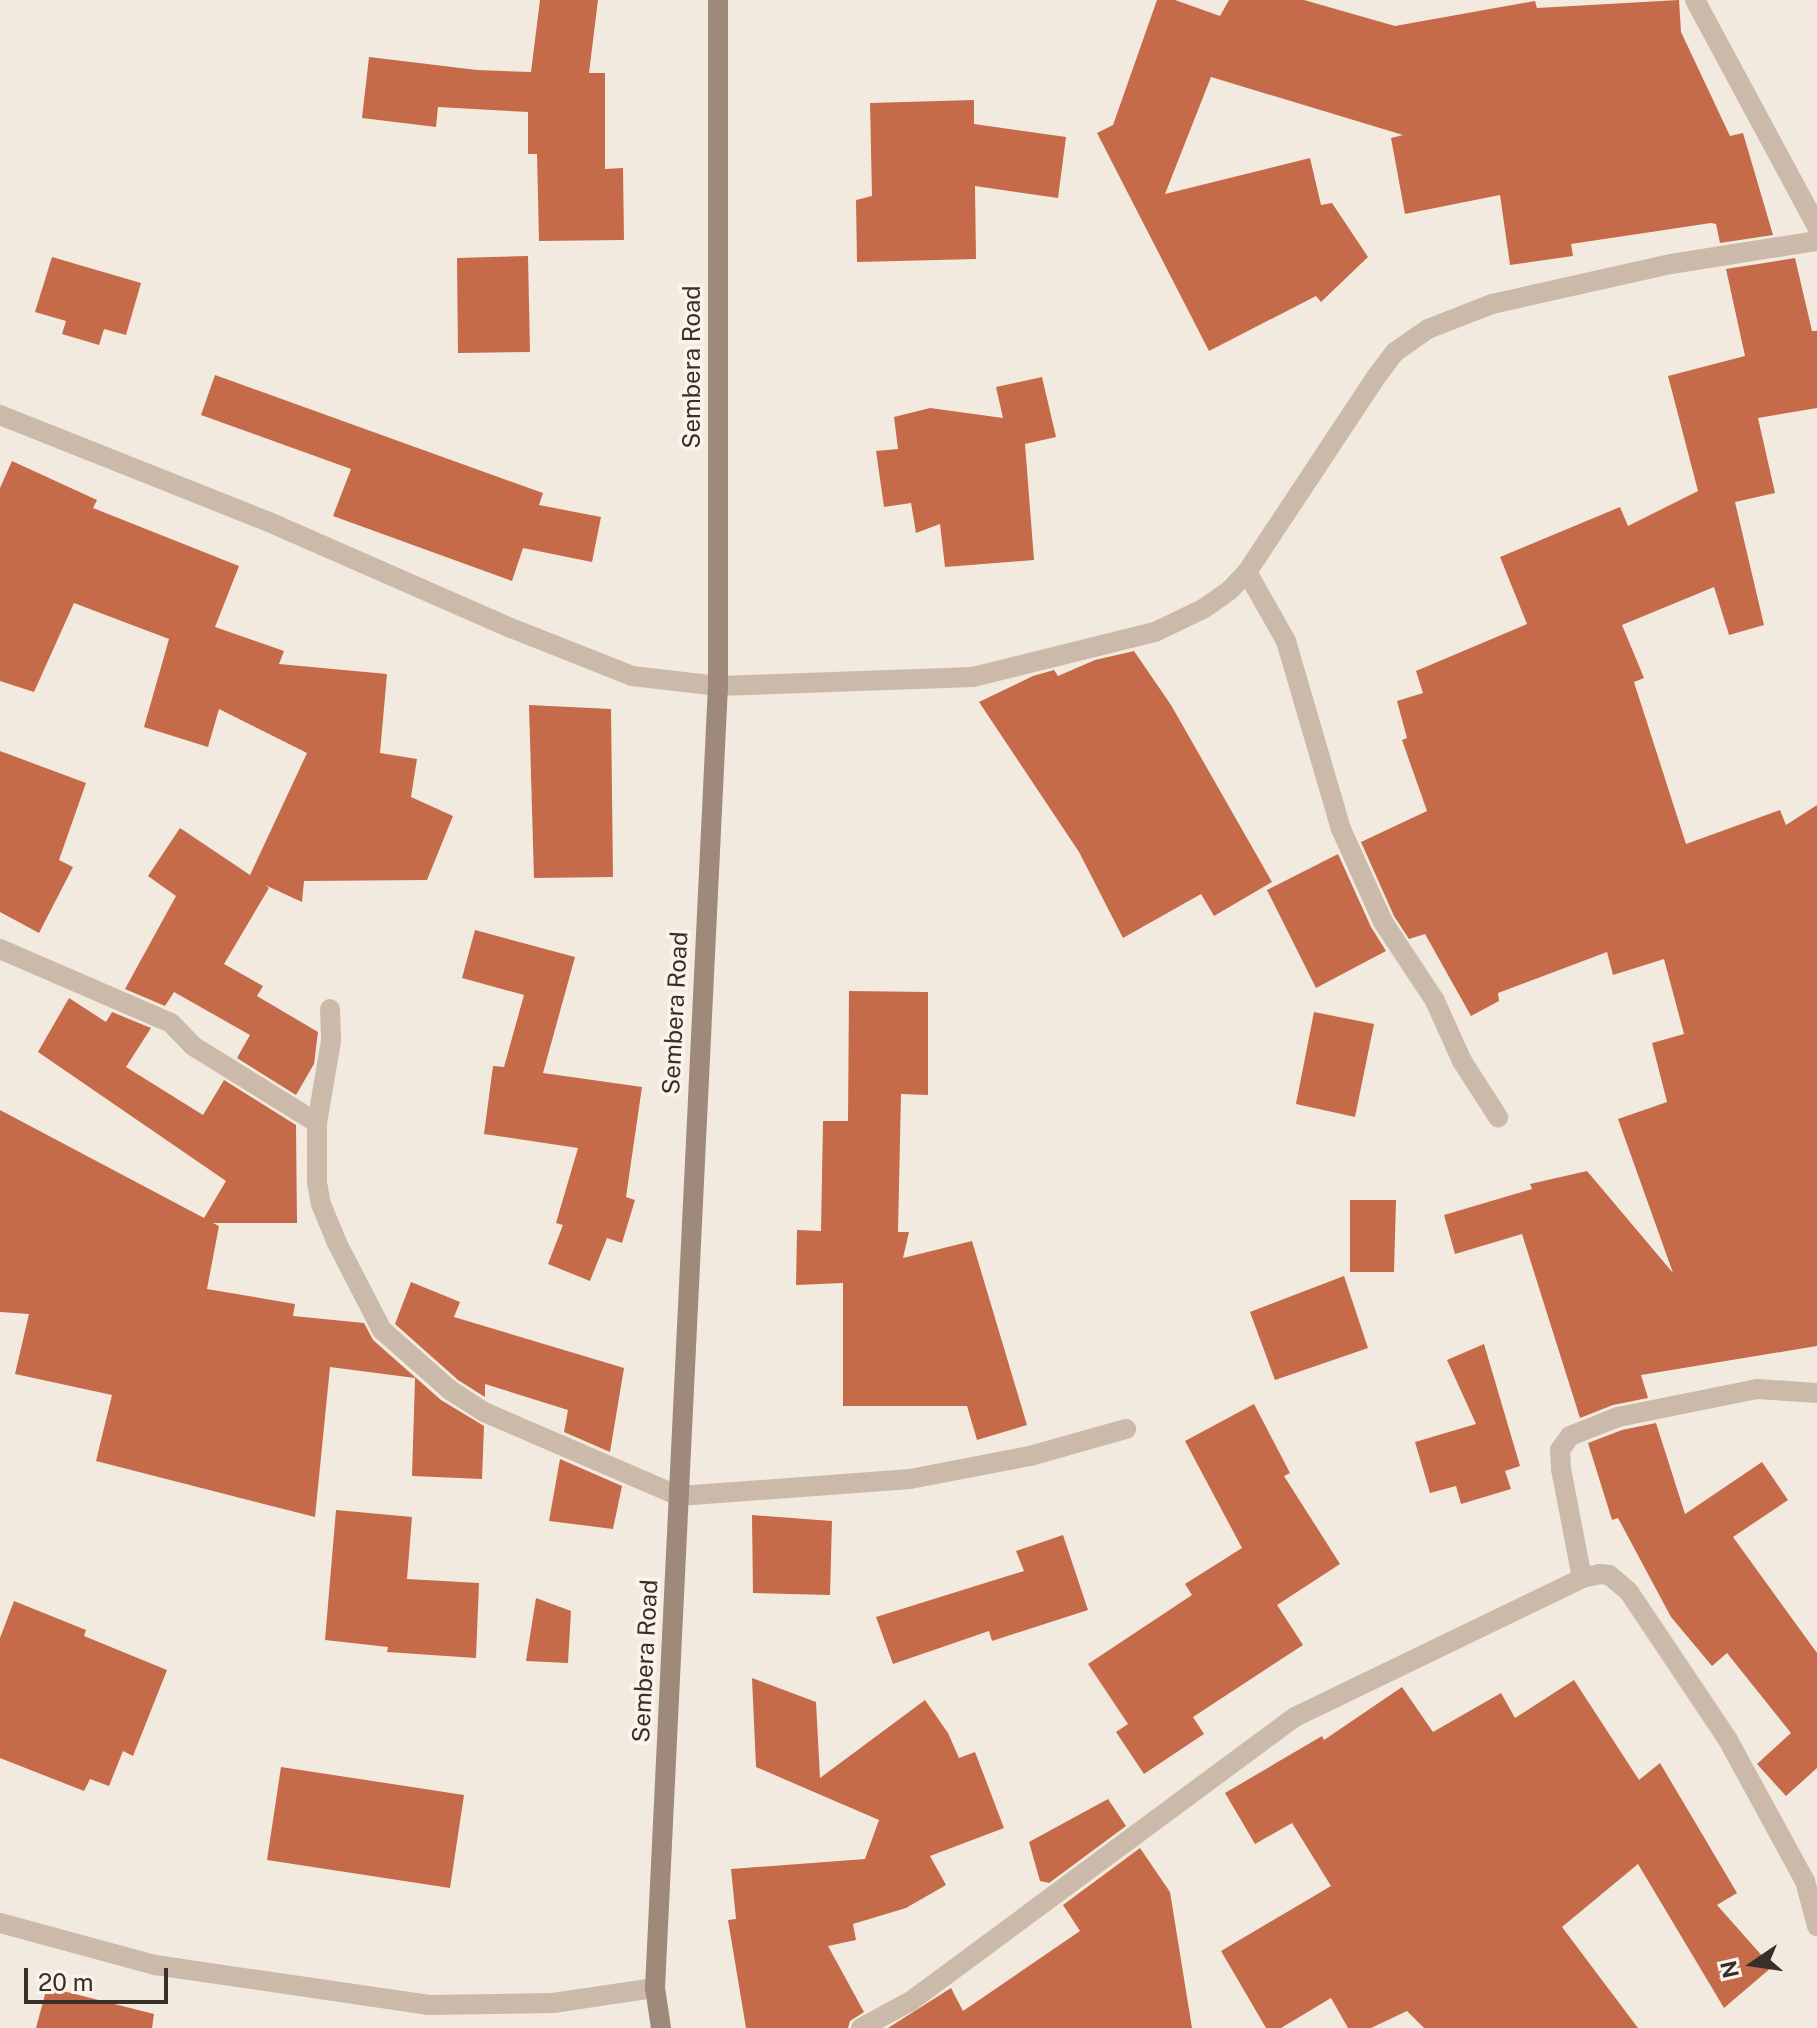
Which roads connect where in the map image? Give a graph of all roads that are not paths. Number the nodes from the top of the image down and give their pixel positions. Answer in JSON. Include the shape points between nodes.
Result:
{"nodes":[{"id":1,"x":718,"y":0,"type":"edge"},
{"id":2,"x":1695,"y":0,"type":"edge"},
{"id":3,"x":1817,"y":227,"type":"edge"},
{"id":4,"x":1817,"y":241,"type":"edge"},
{"id":5,"x":0,"y":415,"type":"edge"},
{"id":6,"x":1247,"y":572,"type":"junction"},
{"id":7,"x":718,"y":686,"type":"junction"},
{"id":8,"x":0,"y":949,"type":"edge"},
{"id":9,"x":330,"y":1009,"type":"dead end"},
{"id":10,"x":1498,"y":1117,"type":"dead end"},
{"id":11,"x":317,"y":1123,"type":"junction"},
{"id":12,"x":1817,"y":1393,"type":"edge"},
{"id":13,"x":1126,"y":1429,"type":"dead end"},
{"id":14,"x":679,"y":1496,"type":"junction"},
{"id":15,"x":1582,"y":1578,"type":"junction"},
{"id":16,"x":0,"y":1923,"type":"edge"},
{"id":17,"x":1817,"y":1926,"type":"edge"},
{"id":18,"x":655,"y":1988,"type":"junction"},
{"id":19,"x":661,"y":2028,"type":"edge"},
{"id":20,"x":861,"y":2028,"type":"edge"}],
"edges":[{"from":1,"to":7,"type":"street","name":"Sembera Road"},
{"from":2,"to":3,"type":"street"},
{"from":4,"to":6,"type":"street","via":[[1492,304],[1428,329],[1395,352],[1376,377]]},
{"from":5,"to":7,"type":"street","via":[[632,676]]},
{"from":6,"to":7,"type":"street","via":[[1203,609],[1155,632],[1020,668],[973,677]]},
{"from":6,"to":10,"type":"street","via":[[1286,641],[1341,829],[1383,922],[1435,1001],[1462,1061]]},
{"from":7,"to":14,"type":"street","name":"Sembera Road"},
{"from":8,"to":11,"type":"street","via":[[171,1023],[193,1046]]},
{"from":9,"to":11,"type":"street","via":[[331,1041]]},
{"from":11,"to":14,"type":"street","via":[[321,1204],[382,1330],[450,1390],[484,1412]]},
{"from":12,"to":15,"type":"street","via":[[1757,1389],[1618,1417],[1570,1436],[1560,1450],[1561,1469]]},
{"from":13,"to":14,"type":"street","via":[[1030,1456],[910,1479]]},
{"from":14,"to":18,"type":"street","name":"Sembera Road"},
{"from":15,"to":17,"type":"street","via":[[1609,1575],[1629,1592],[1728,1740],[1805,1881]]},
{"from":15,"to":20,"type":"street","via":[[1295,1717],[911,2001]]},
{"from":16,"to":18,"type":"street","via":[[155,1965],[429,2005],[553,2003]]},
{"from":18,"to":19,"type":"street","name":"Sembera Road"}]}
